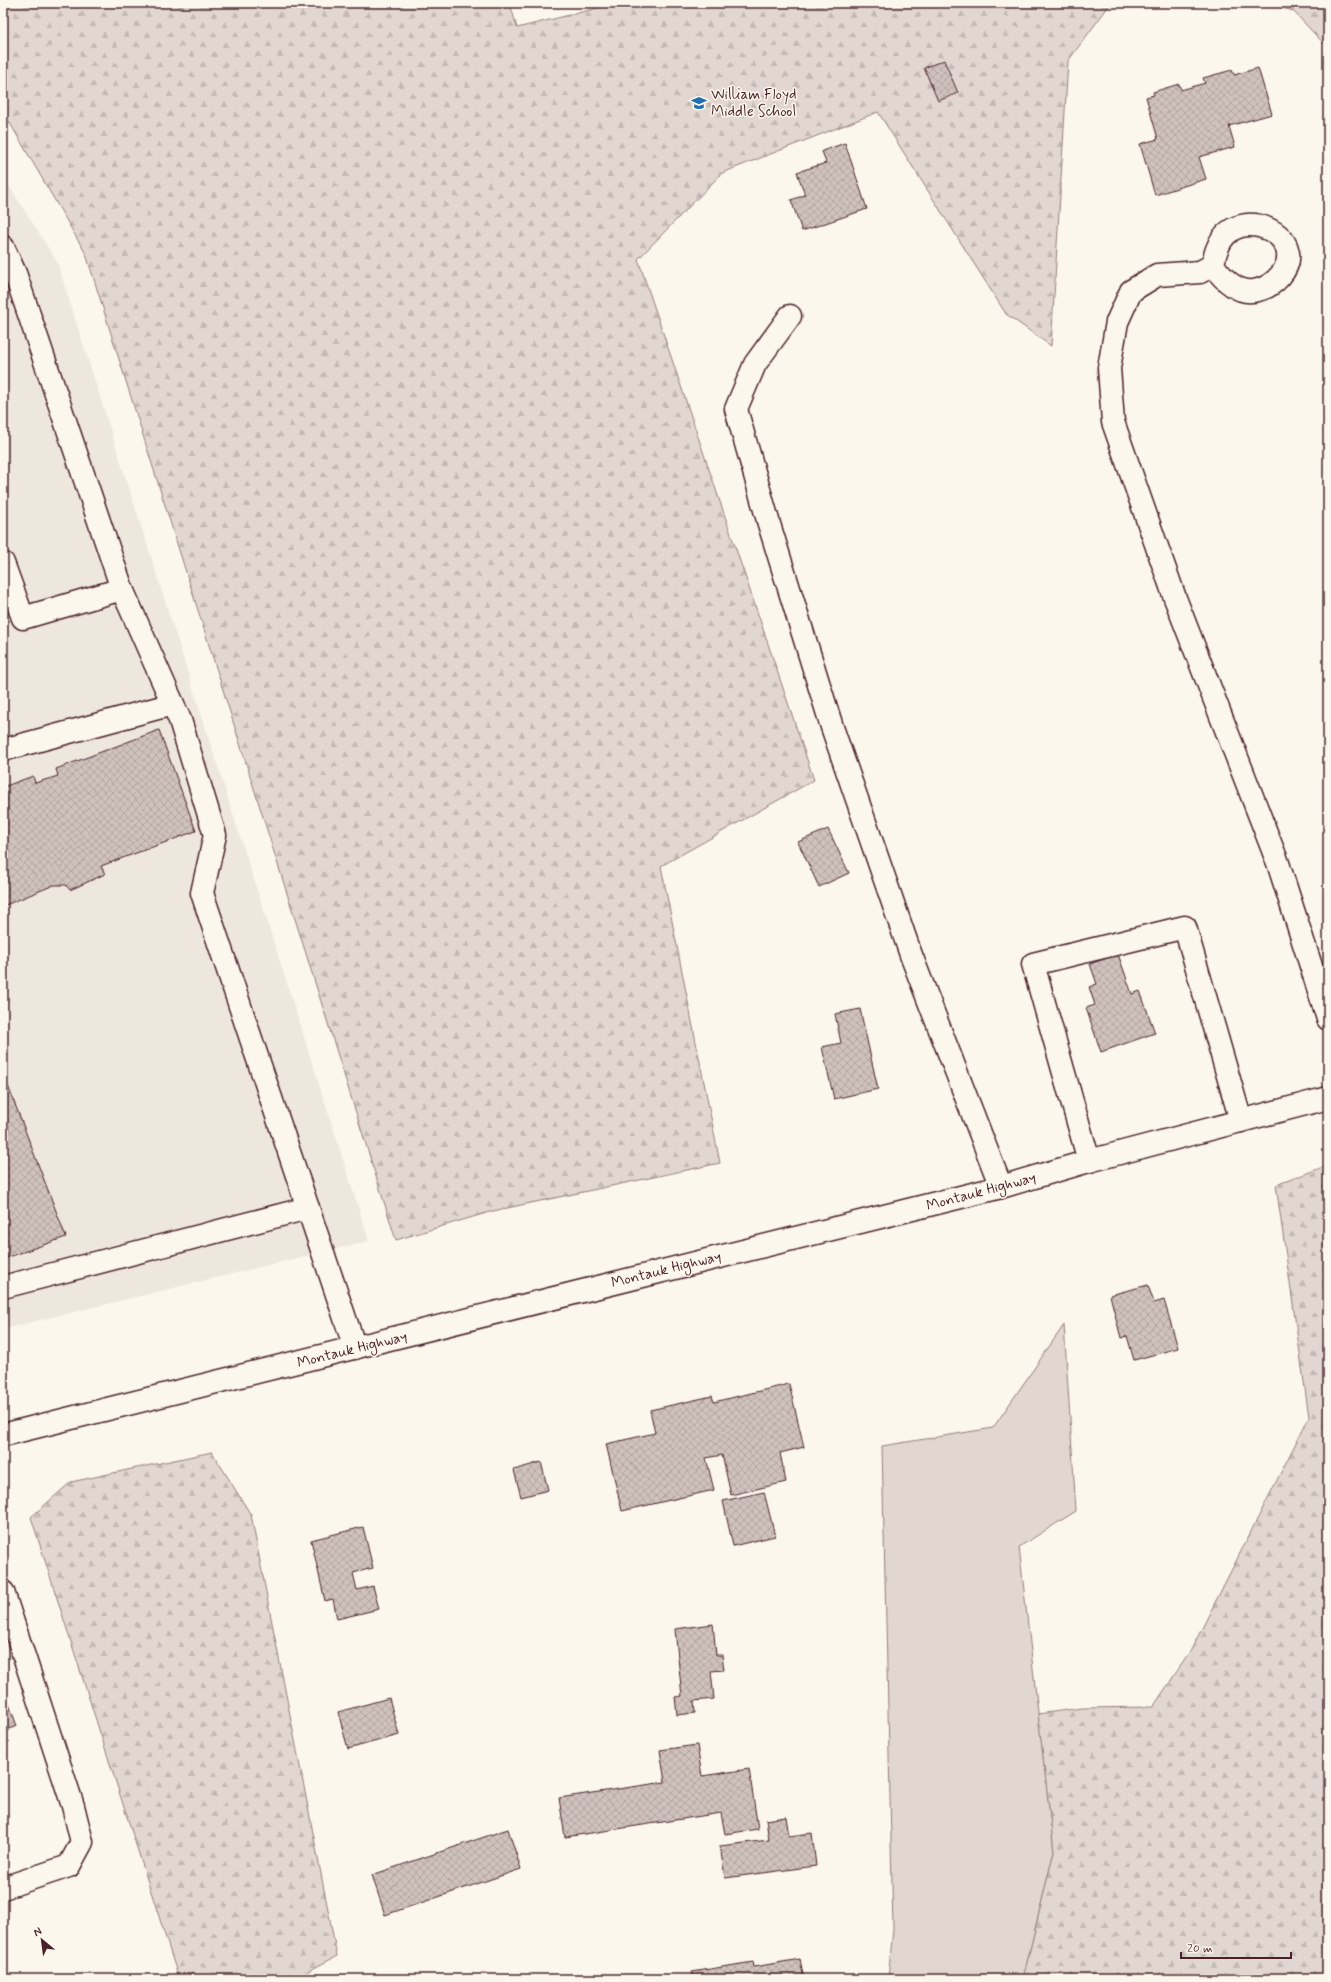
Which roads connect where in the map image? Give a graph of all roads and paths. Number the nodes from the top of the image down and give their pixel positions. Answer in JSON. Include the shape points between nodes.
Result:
{"nodes":[{"id":1,"x":3,"y":247,"type":"edge"},
{"id":2,"x":1213,"y":265,"type":"dead end"},
{"id":3,"x":790,"y":316,"type":"dead end"},
{"id":4,"x":3,"y":563,"type":"edge"},
{"id":5,"x":122,"y":589,"type":"junction"},
{"id":6,"x":172,"y":704,"type":"junction"},
{"id":7,"x":3,"y":750,"type":"edge"},
{"id":8,"x":1328,"y":1020,"type":"edge"},
{"id":9,"x":1328,"y":1098,"type":"edge"},
{"id":10,"x":1241,"y":1121,"type":"junction"},
{"id":11,"x":1089,"y":1161,"type":"junction"},
{"id":12,"x":1002,"y":1187,"type":"junction"},
{"id":13,"x":308,"y":1208,"type":"junction"},
{"id":14,"x":3,"y":1287,"type":"edge"},
{"id":15,"x":355,"y":1348,"type":"junction"},
{"id":16,"x":3,"y":1435,"type":"edge"},
{"id":17,"x":3,"y":1592,"type":"edge"},
{"id":18,"x":3,"y":1888,"type":"edge"}],
"edges":[{"from":1,"to":5,"type":"main road","via":[[15,274]]},
{"from":2,"to":8,"type":"main road","via":[[1200,272],[1157,275],[1131,291],[1117,322],[1109,368],[1113,422],[1178,605],[1278,863]]},
{"from":3,"to":12,"type":"main road","via":[[755,364],[736,409],[832,727],[910,955]]},
{"from":4,"to":5,"type":"main road","via":[[23,618]]},
{"from":5,"to":6,"type":"main road"},
{"from":6,"to":7,"type":"main road"},
{"from":6,"to":13,"type":"main road","via":[[180,720],[215,835],[202,893]]},
{"from":9,"to":10,"type":"main road","name":"Montauk Highway"},
{"from":10,"to":11,"type":"main road","name":"Montauk Highway"},
{"from":10,"to":11,"type":"main road","via":[[1185,927],[1033,964]]},
{"from":11,"to":12,"type":"main road","name":"Montauk Highway"},
{"from":12,"to":15,"type":"main road","name":"Montauk Highway"},
{"from":13,"to":14,"type":"main road"},
{"from":13,"to":15,"type":"main road"},
{"from":15,"to":16,"type":"main road","name":"Montauk Highway"},
{"from":17,"to":18,"type":"main road","via":[[73,1806],[82,1842],[69,1866]]}]}
